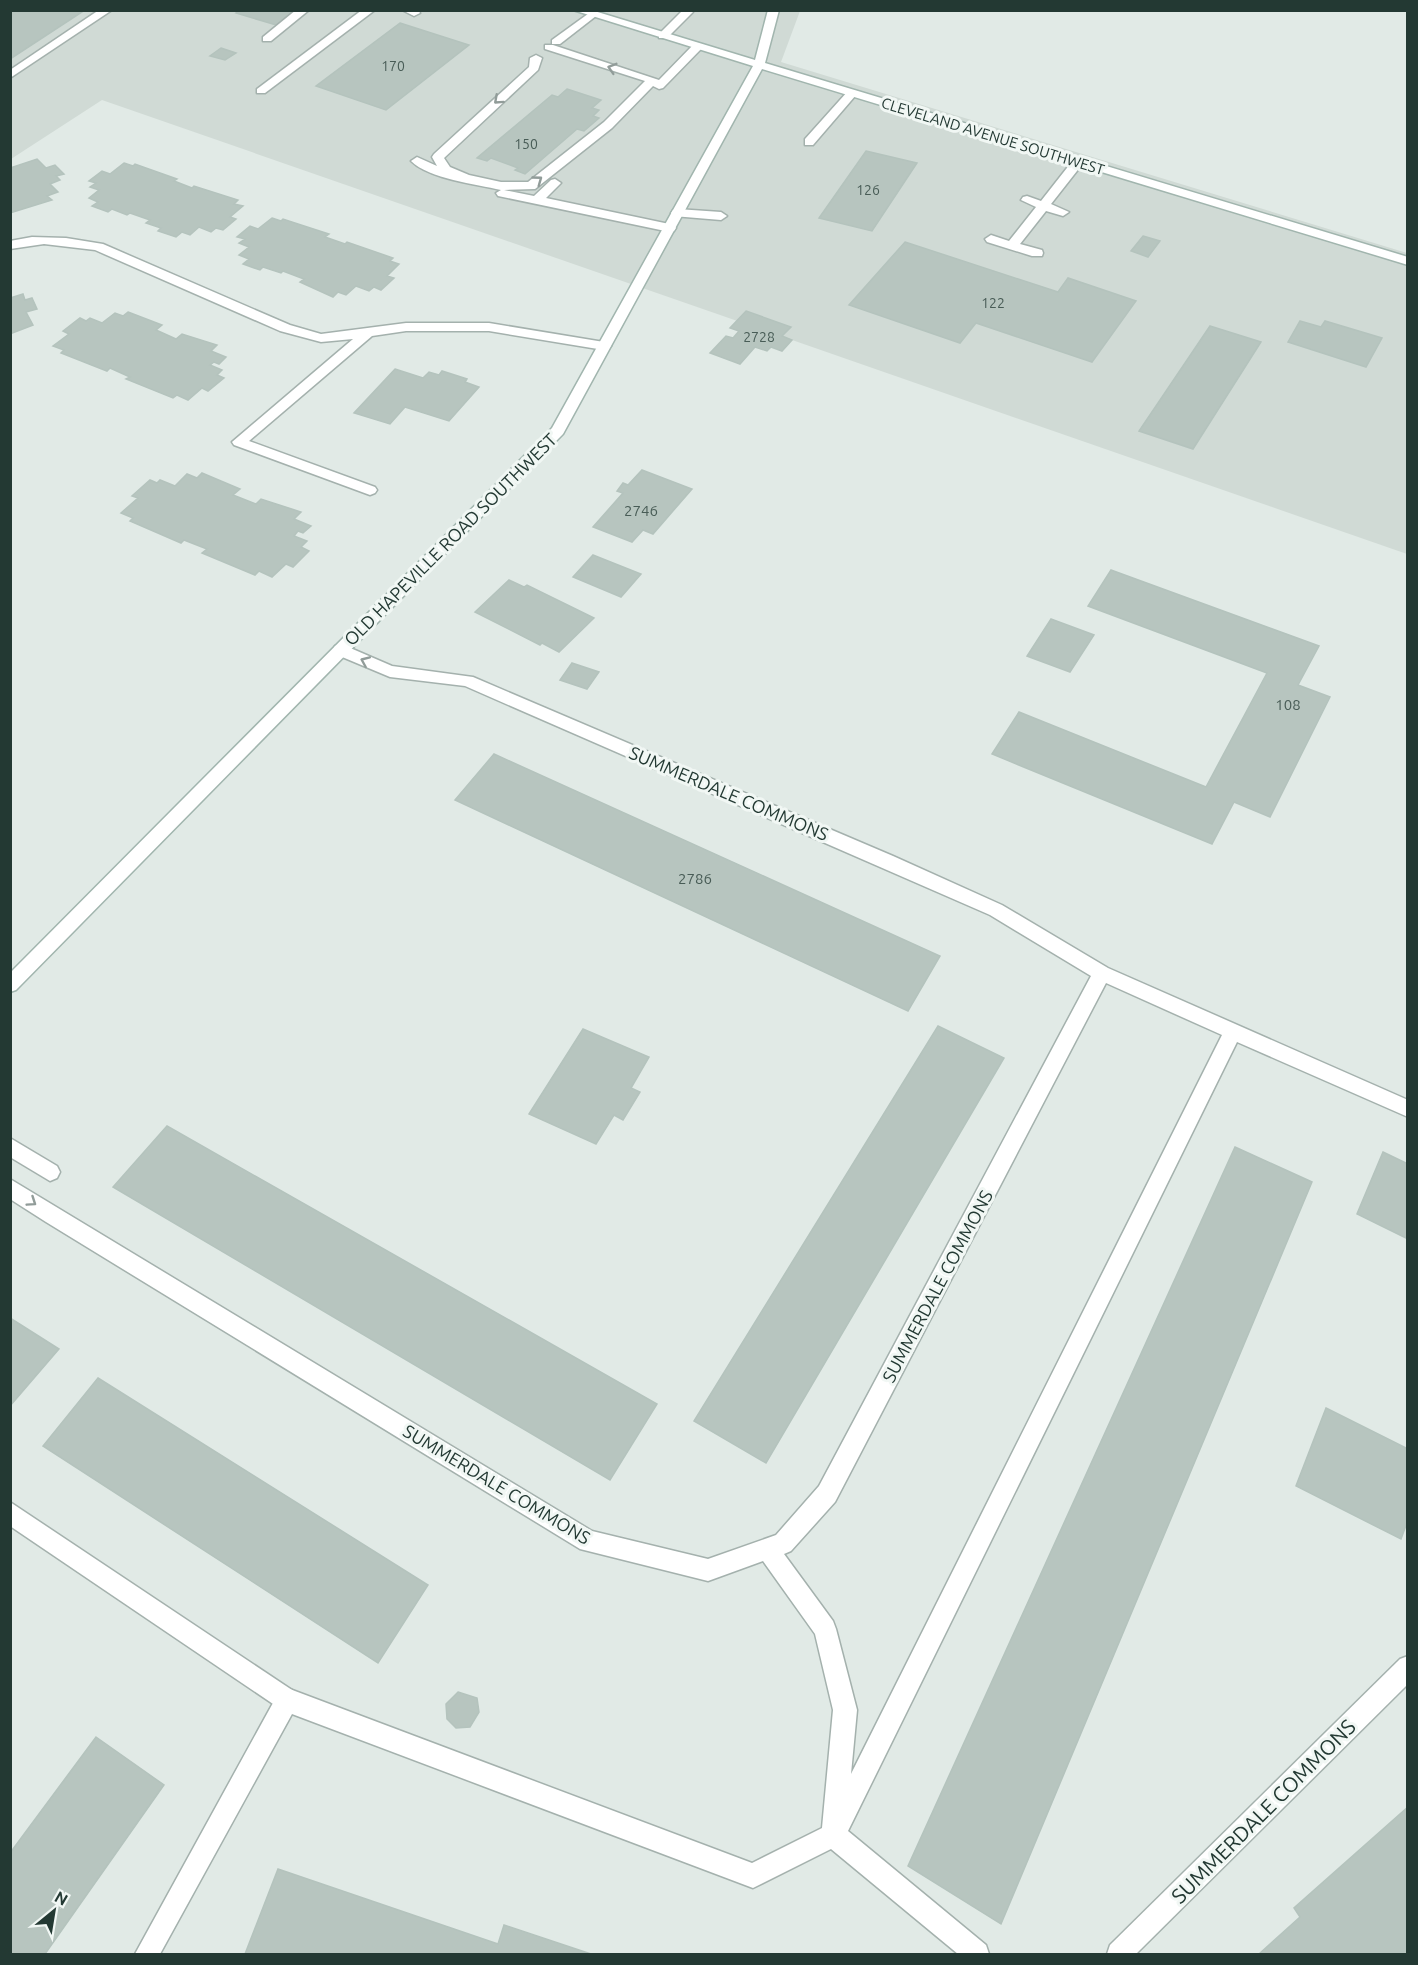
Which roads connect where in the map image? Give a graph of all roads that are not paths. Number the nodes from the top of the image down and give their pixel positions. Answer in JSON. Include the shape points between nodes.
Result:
{"nodes":[{"id":1,"x":107,"y":10,"type":"edge"},
{"id":2,"x":304,"y":10,"type":"edge"},
{"id":3,"x":370,"y":10,"type":"edge"},
{"id":4,"x":578,"y":10,"type":"edge"},
{"id":5,"x":774,"y":10,"type":"edge"},
{"id":6,"x":688,"y":11,"type":"edge"},
{"id":7,"x":592,"y":15,"type":"junction"},
{"id":8,"x":663,"y":36,"type":"junction"},
{"id":9,"x":267,"y":39,"type":"dead end"},
{"id":10,"x":698,"y":46,"type":"junction"},
{"id":11,"x":536,"y":58,"type":"dead end"},
{"id":12,"x":759,"y":65,"type":"junction"},
{"id":13,"x":10,"y":75,"type":"edge"},
{"id":14,"x":659,"y":86,"type":"dead end"},
{"id":15,"x":261,"y":91,"type":"dead end"},
{"id":16,"x":852,"y":93,"type":"junction"},
{"id":17,"x":809,"y":142,"type":"dead end"},
{"id":18,"x":417,"y":160,"type":"dead end"},
{"id":19,"x":1078,"y":162,"type":"junction"},
{"id":20,"x":555,"y":183,"type":"dead end"},
{"id":21,"x":1027,"y":200,"type":"dead end"},
{"id":22,"x":536,"y":201,"type":"junction"},
{"id":23,"x":1044,"y":206,"type":"junction"},
{"id":24,"x":1063,"y":212,"type":"dead end"},
{"id":25,"x":677,"y":213,"type":"junction"},
{"id":26,"x":721,"y":216,"type":"dead end"},
{"id":27,"x":670,"y":228,"type":"junction"},
{"id":28,"x":991,"y":239,"type":"dead end"},
{"id":29,"x":10,"y":245,"type":"edge"},
{"id":30,"x":1012,"y":246,"type":"junction"},
{"id":31,"x":1037,"y":253,"type":"dead end"},
{"id":32,"x":1407,"y":261,"type":"edge"},
{"id":33,"x":368,"y":333,"type":"junction"},
{"id":34,"x":604,"y":346,"type":"junction"},
{"id":35,"x":370,"y":490,"type":"dead end"},
{"id":36,"x":341,"y":650,"type":"junction"},
{"id":37,"x":1102,"y":973,"type":"junction"},
{"id":38,"x":10,"y":985,"type":"edge"},
{"id":39,"x":1233,"y":1032,"type":"junction"},
{"id":40,"x":1407,"y":1109,"type":"edge"},
{"id":41,"x":10,"y":1146,"type":"edge"},
{"id":42,"x":50,"y":1172,"type":"dead end"},
{"id":43,"x":10,"y":1188,"type":"edge"},
{"id":44,"x":10,"y":1512,"type":"edge"},
{"id":45,"x":767,"y":1549,"type":"junction"},
{"id":46,"x":1407,"y":1667,"type":"edge"},
{"id":47,"x":287,"y":1700,"type":"junction"},
{"id":48,"x":833,"y":1835,"type":"junction"},
{"id":49,"x":147,"y":1954,"type":"edge"},
{"id":50,"x":977,"y":1954,"type":"edge"},
{"id":51,"x":1119,"y":1954,"type":"edge"}],
"edges":[{"from":1,"to":13,"type":"street"},
{"from":2,"to":9,"type":"street"},
{"from":3,"to":15,"type":"street"},
{"from":4,"to":7,"type":"street","name":"CLEVELAND AVENUE SOUTHWEST"},
{"from":5,"to":12,"type":"street","name":"OLD HAPEVILLE ROAD SOUTHWEST"},
{"from":6,"to":8,"type":"street"},
{"from":7,"to":8,"type":"street","name":"CLEVELAND AVENUE SOUTHWEST"},
{"from":11,"to":7,"type":"street","one_way":true,"via":[[534,68],[438,157],[446,169],[501,186],[531,186],[609,125],[653,80],[552,45]]},
{"from":8,"to":10,"type":"street","name":"CLEVELAND AVENUE SOUTHWEST"},
{"from":10,"to":12,"type":"street","name":"CLEVELAND AVENUE SOUTHWEST"},
{"from":10,"to":14,"type":"street"},
{"from":12,"to":16,"type":"street","name":"CLEVELAND AVENUE SOUTHWEST"},
{"from":12,"to":25,"type":"street","name":"OLD HAPEVILLE ROAD SOUTHWEST"},
{"from":16,"to":17,"type":"street"},
{"from":16,"to":19,"type":"street","name":"CLEVELAND AVENUE SOUTHWEST"},
{"from":18,"to":22,"type":"street","via":[[469,185]]},
{"from":19,"to":23,"type":"street"},
{"from":19,"to":32,"type":"street","name":"CLEVELAND AVENUE SOUTHWEST"},
{"from":20,"to":22,"type":"street"},
{"from":21,"to":23,"type":"street"},
{"from":22,"to":27,"type":"street"},
{"from":23,"to":24,"type":"street"},
{"from":23,"to":30,"type":"street"},
{"from":25,"to":26,"type":"street"},
{"from":25,"to":27,"type":"street","name":"OLD HAPEVILLE ROAD SOUTHWEST"},
{"from":27,"to":34,"type":"street","name":"OLD HAPEVILLE ROAD SOUTHWEST"},
{"from":28,"to":30,"type":"street"},
{"from":29,"to":33,"type":"street","via":[[41,240],[99,248],[285,328],[321,338]]},
{"from":30,"to":31,"type":"street"},
{"from":33,"to":34,"type":"street","via":[[406,327],[489,327]]},
{"from":33,"to":35,"type":"street","via":[[239,442]]},
{"from":34,"to":36,"type":"street","name":"OLD HAPEVILLE ROAD SOUTHWEST","via":[[558,431]]},
{"from":37,"to":36,"type":"street","name":"SUMMERDALE COMMONS","one_way":true,"via":[[996,910],[467,681],[390,671]]},
{"from":36,"to":38,"type":"street","name":"OLD HAPEVILLE ROAD SOUTHWEST"},
{"from":37,"to":39,"type":"street","name":"SUMMERDALE COMMONS"},
{"from":37,"to":45,"type":"street","name":"SUMMERDALE COMMONS","via":[[827,1494],[783,1543]]},
{"from":39,"to":40,"type":"street","name":"SUMMERDALE COMMONS"},
{"from":39,"to":48,"type":"street"},
{"from":41,"to":42,"type":"street"},
{"from":43,"to":45,"type":"street","name":"SUMMERDALE COMMONS","one_way":true,"via":[[588,1541],[708,1570]]},
{"from":44,"to":47,"type":"street"},
{"from":45,"to":48,"type":"street","via":[[825,1629],[845,1710]]},
{"from":46,"to":51,"type":"street","name":"SUMMERDALE COMMONS"},
{"from":47,"to":48,"type":"street","via":[[753,1875]]},
{"from":47,"to":49,"type":"street"},
{"from":48,"to":50,"type":"street"}]}
